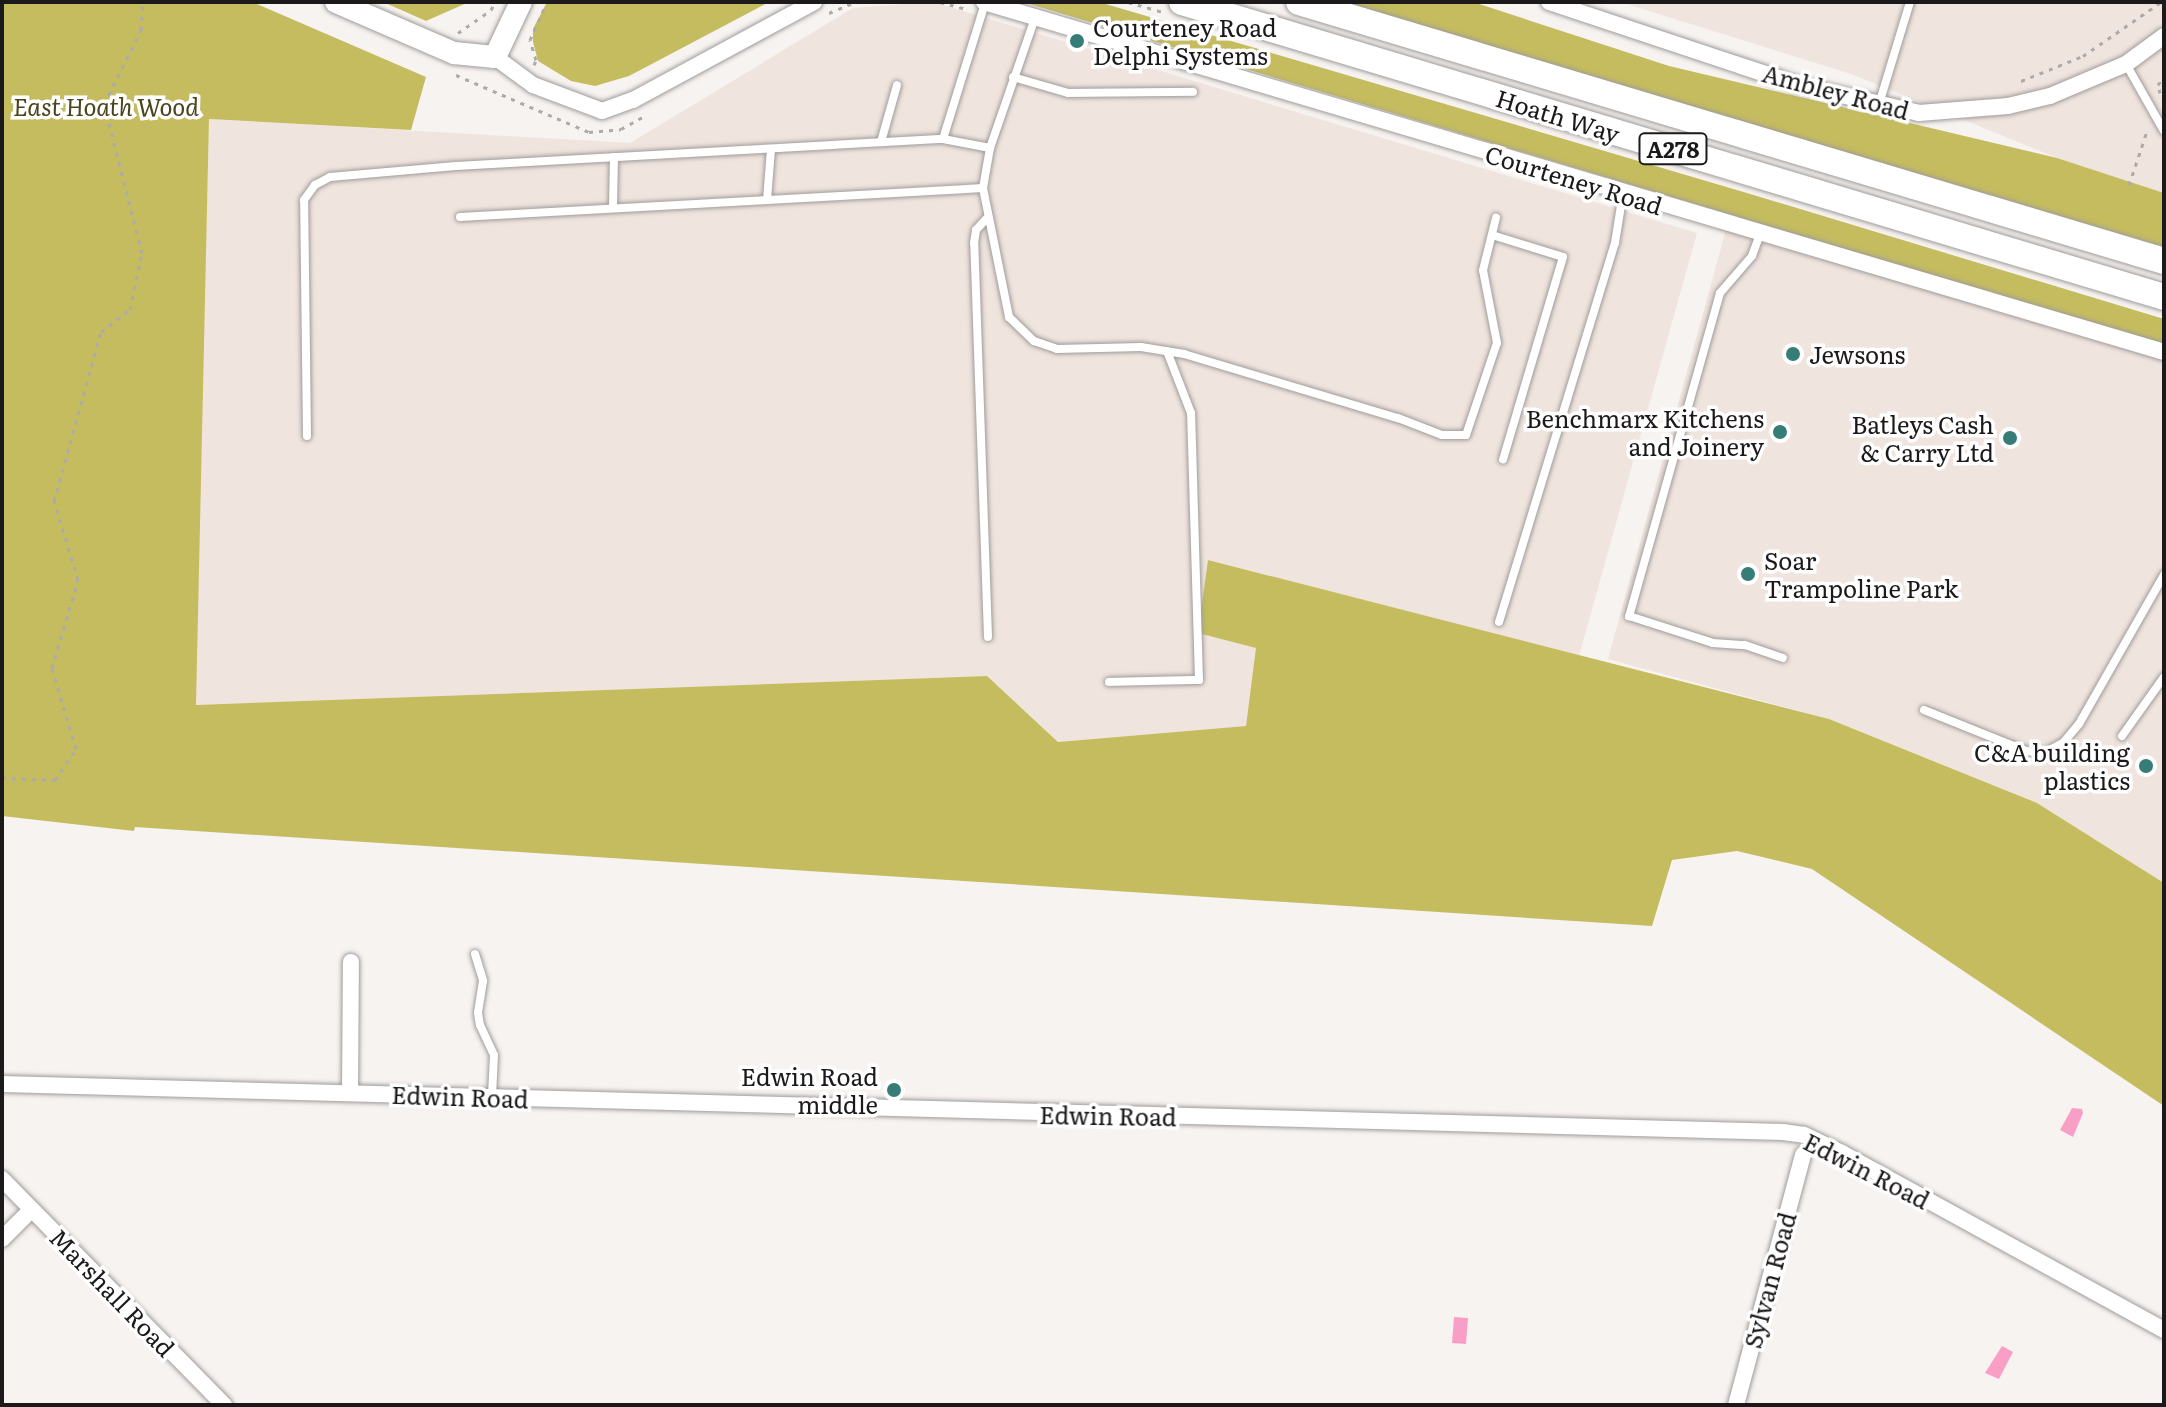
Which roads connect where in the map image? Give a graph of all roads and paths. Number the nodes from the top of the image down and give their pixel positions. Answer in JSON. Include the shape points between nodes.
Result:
{"nodes":[{"id":1,"x":143,"y":2,"type":"edge"},
{"id":2,"x":336,"y":2,"type":"edge"},
{"id":3,"x":495,"y":2,"type":"edge"},
{"id":4,"x":521,"y":2,"type":"edge"},
{"id":5,"x":547,"y":2,"type":"edge"},
{"id":6,"x":814,"y":2,"type":"edge"},
{"id":7,"x":985,"y":2,"type":"edge"},
{"id":8,"x":1182,"y":2,"type":"edge"},
{"id":9,"x":1299,"y":2,"type":"edge"},
{"id":10,"x":1549,"y":2,"type":"edge"},
{"id":11,"x":1910,"y":2,"type":"edge"},
{"id":12,"x":2161,"y":2,"type":"edge"},
{"id":13,"x":1035,"y":18,"type":"junction"},
{"id":14,"x":459,"y":30,"type":"dead end"},
{"id":15,"x":2164,"y":36,"type":"edge"},
{"id":16,"x":495,"y":57,"type":"junction"},
{"id":17,"x":536,"y":60,"type":"dead end"},
{"id":18,"x":2126,"y":64,"type":"junction"},
{"id":19,"x":2164,"y":76,"type":"edge"},
{"id":20,"x":1013,"y":77,"type":"junction"},
{"id":21,"x":2021,"y":81,"type":"dead end"},
{"id":22,"x":897,"y":85,"type":"dead end"},
{"id":23,"x":1193,"y":92,"type":"dead end"},
{"id":24,"x":2164,"y":101,"type":"edge"},
{"id":25,"x":1879,"y":104,"type":"junction"},
{"id":26,"x":2162,"y":127,"type":"edge"},
{"id":27,"x":943,"y":139,"type":"junction"},
{"id":28,"x":881,"y":142,"type":"junction"},
{"id":29,"x":990,"y":148,"type":"junction"},
{"id":30,"x":771,"y":149,"type":"junction"},
{"id":31,"x":614,"y":157,"type":"junction"},
{"id":32,"x":2129,"y":185,"type":"dead end"},
{"id":33,"x":983,"y":188,"type":"junction"},
{"id":34,"x":1623,"y":193,"type":"junction"},
{"id":35,"x":767,"y":200,"type":"junction"},
{"id":36,"x":613,"y":208,"type":"junction"},
{"id":37,"x":460,"y":217,"type":"dead end"},
{"id":38,"x":988,"y":217,"type":"junction"},
{"id":39,"x":1496,"y":218,"type":"dead end"},
{"id":40,"x":1760,"y":234,"type":"junction"},
{"id":41,"x":1492,"y":235,"type":"junction"},
{"id":42,"x":2164,"y":261,"type":"edge"},
{"id":43,"x":2164,"y":297,"type":"edge"},
{"id":44,"x":1167,"y":351,"type":"junction"},
{"id":45,"x":2164,"y":352,"type":"edge"},
{"id":46,"x":307,"y":436,"type":"dead end"},
{"id":47,"x":1503,"y":459,"type":"dead end"},
{"id":48,"x":2164,"y":575,"type":"edge"},
{"id":49,"x":1499,"y":622,"type":"dead end"},
{"id":50,"x":988,"y":637,"type":"dead end"},
{"id":51,"x":1783,"y":658,"type":"dead end"},
{"id":52,"x":2164,"y":677,"type":"edge"},
{"id":53,"x":1109,"y":682,"type":"dead end"},
{"id":54,"x":1924,"y":710,"type":"dead end"},
{"id":55,"x":2122,"y":736,"type":"dead end"},
{"id":56,"x":2,"y":778,"type":"edge"},
{"id":57,"x":475,"y":954,"type":"dead end"},
{"id":58,"x":351,"y":962,"type":"dead end"},
{"id":59,"x":2,"y":1084,"type":"edge"},
{"id":60,"x":350,"y":1093,"type":"junction"},
{"id":61,"x":492,"y":1096,"type":"junction"},
{"id":62,"x":1803,"y":1155,"type":"dead end"},
{"id":63,"x":2,"y":1179,"type":"edge"},
{"id":64,"x":32,"y":1209,"type":"junction"},
{"id":65,"x":2,"y":1239,"type":"edge"},
{"id":66,"x":2164,"y":1330,"type":"edge"},
{"id":67,"x":224,"y":1405,"type":"edge"},
{"id":68,"x":1736,"y":1405,"type":"edge"}],
"edges":[{"from":1,"to":56,"type":"path","via":[[141,30],[104,104],[142,253],[130,309],[101,332],[54,501],[78,580],[52,668],[76,749],[55,780]]},
{"from":2,"to":16,"type":"street","via":[[454,53]]},
{"from":3,"to":14,"type":"path"},
{"from":4,"to":16,"type":"street"},
{"from":5,"to":17,"type":"path","via":[[530,40]]},
{"from":6,"to":16,"type":"street","via":[[633,100],[602,111],[533,85]]},
{"from":7,"to":13,"type":"street","name":"Courteney Road"},
{"from":7,"to":27,"type":"lane"},
{"from":8,"to":43,"type":"main road","name":"Hoath Way","number":"A278"},
{"from":9,"to":42,"type":"main road","name":"Hoath Way","number":"A278"},
{"from":10,"to":25,"type":"street","name":"Ambley Road","via":[[1798,85]]},
{"from":11,"to":25,"type":"lane"},
{"from":12,"to":21,"type":"path","via":[[2083,56]]},
{"from":13,"to":20,"type":"lane"},
{"from":13,"to":34,"type":"street","name":"Courteney Road"},
{"from":15,"to":18,"type":"street","name":"Ambley Road"},
{"from":18,"to":25,"type":"street","name":"Ambley Road","via":[[2050,96],[2008,106],[1919,113]]},
{"from":18,"to":26,"type":"lane"},
{"from":19,"to":24,"type":"path","via":[[2158,85]]},
{"from":20,"to":23,"type":"lane","via":[[1068,93]]},
{"from":20,"to":29,"type":"lane"},
{"from":22,"to":28,"type":"lane"},
{"from":26,"to":32,"type":"path","via":[[2145,133]]},
{"from":27,"to":28,"type":"lane"},
{"from":27,"to":29,"type":"lane"},
{"from":28,"to":30,"type":"lane"},
{"from":29,"to":33,"type":"lane"},
{"from":30,"to":31,"type":"lane"},
{"from":30,"to":35,"type":"lane"},
{"from":31,"to":36,"type":"lane"},
{"from":31,"to":46,"type":"lane","via":[[352,174],[315,185],[304,200],[302,224]]},
{"from":33,"to":35,"type":"lane"},
{"from":33,"to":38,"type":"lane"},
{"from":34,"to":40,"type":"street","name":"Courteney Road"},
{"from":34,"to":49,"type":"lane","via":[[1615,243]]},
{"from":35,"to":36,"type":"lane"},
{"from":36,"to":37,"type":"lane"},
{"from":38,"to":44,"type":"lane","via":[[1009,317],[1034,341],[1057,349]]},
{"from":38,"to":50,"type":"lane","via":[[976,230],[974,243]]},
{"from":39,"to":41,"type":"lane"},
{"from":40,"to":45,"type":"street","name":"Courteney Road"},
{"from":40,"to":51,"type":"lane","via":[[1752,256],[1720,293],[1629,616]]},
{"from":41,"to":44,"type":"lane","via":[[1483,270],[1497,343],[1466,435],[1442,435]]},
{"from":41,"to":47,"type":"lane","via":[[1563,257]]},
{"from":44,"to":53,"type":"lane","via":[[1191,413],[1199,680]]},
{"from":48,"to":54,"type":"lane","via":[[2063,743],[2044,753],[2026,751]]},
{"from":52,"to":55,"type":"lane"},
{"from":57,"to":61,"type":"lane","via":[[483,981],[480,1025],[494,1055]]},
{"from":58,"to":60,"type":"street"},
{"from":59,"to":60,"type":"street","name":"Edwin Road"},
{"from":60,"to":61,"type":"street","name":"Edwin Road"},
{"from":61,"to":66,"type":"street","name":"Edwin Road","via":[[1804,1135]]},
{"from":62,"to":68,"type":"street","name":"Sylvan Road"},
{"from":63,"to":64,"type":"street","name":"Marshall Road"},
{"from":64,"to":65,"type":"street"},
{"from":64,"to":67,"type":"street","name":"Marshall Road"}]}
